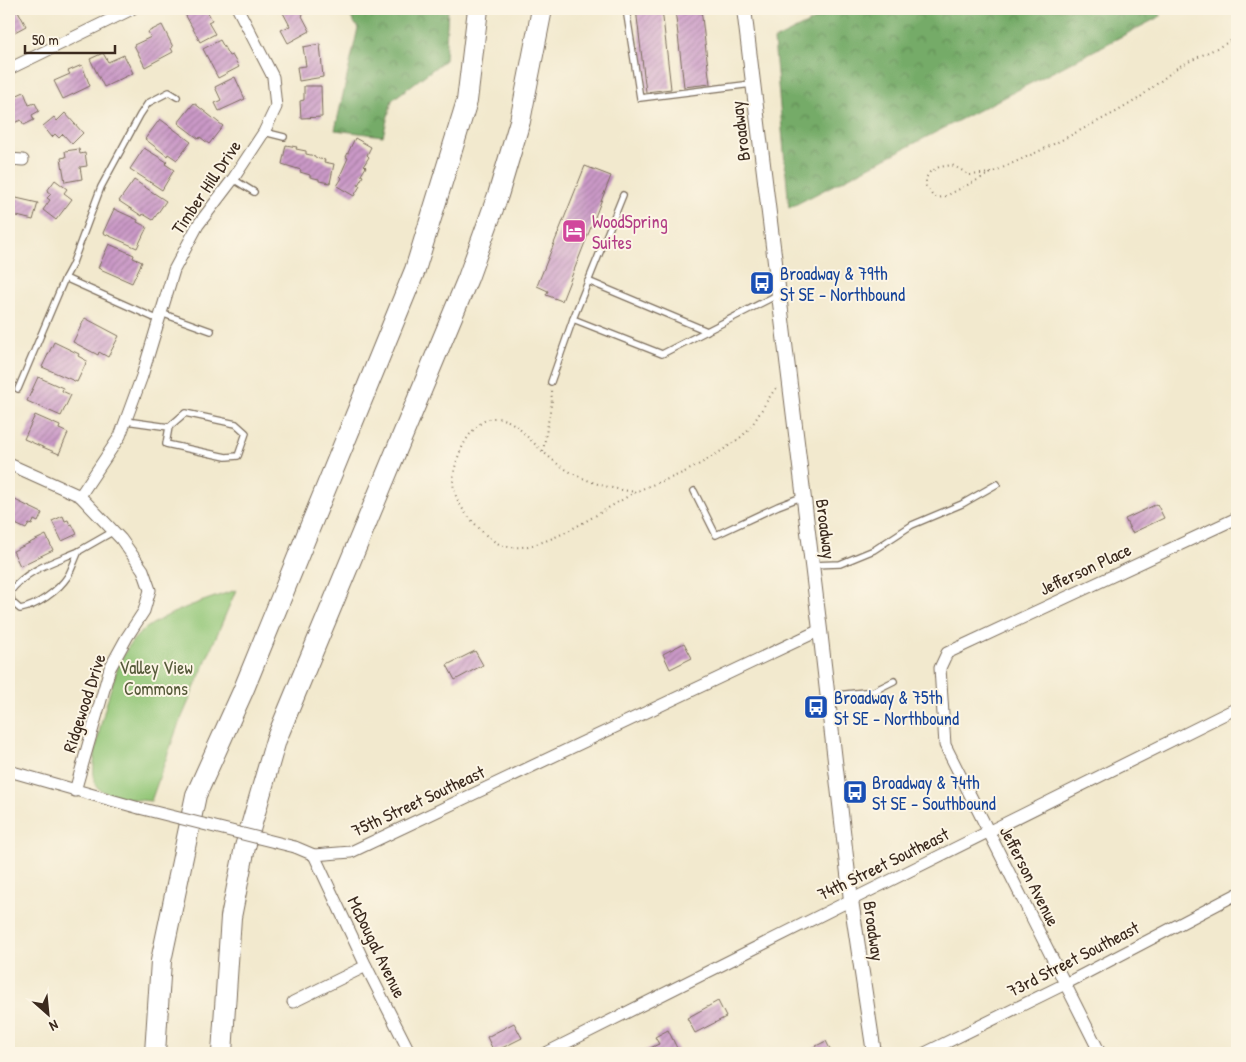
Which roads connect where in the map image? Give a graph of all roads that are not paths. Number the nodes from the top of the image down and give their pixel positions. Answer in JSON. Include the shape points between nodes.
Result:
{"nodes":[{"id":1,"x":132,"y":9,"type":"edge"},
{"id":2,"x":238,"y":9,"type":"edge"},
{"id":3,"x":478,"y":9,"type":"edge"},
{"id":4,"x":542,"y":9,"type":"edge"},
{"id":5,"x":626,"y":9,"type":"edge"},
{"id":6,"x":744,"y":9,"type":"edge"},
{"id":7,"x":9,"y":69,"type":"edge"},
{"id":8,"x":753,"y":84,"type":"junction"},
{"id":9,"x":177,"y":97,"type":"dead end"},
{"id":10,"x":264,"y":132,"type":"junction"},
{"id":11,"x":284,"y":137,"type":"dead end"},
{"id":12,"x":9,"y":159,"type":"edge"},
{"id":13,"x":24,"y":160,"type":"dead end"},
{"id":14,"x":233,"y":179,"type":"junction"},
{"id":15,"x":254,"y":192,"type":"dead end"},
{"id":16,"x":623,"y":196,"type":"dead end"},
{"id":17,"x":65,"y":278,"type":"junction"},
{"id":18,"x":588,"y":281,"type":"junction"},
{"id":19,"x":779,"y":294,"type":"junction"},
{"id":20,"x":160,"y":317,"type":"junction"},
{"id":21,"x":573,"y":319,"type":"junction"},
{"id":22,"x":211,"y":331,"type":"dead end"},
{"id":23,"x":707,"y":331,"type":"junction"},
{"id":24,"x":550,"y":382,"type":"road end"},
{"id":25,"x":18,"y":389,"type":"dead end"},
{"id":26,"x":125,"y":421,"type":"junction"},
{"id":27,"x":169,"y":427,"type":"junction"},
{"id":28,"x":9,"y":464,"type":"edge"},
{"id":29,"x":997,"y":484,"type":"dead end"},
{"id":30,"x":694,"y":491,"type":"dead end"},
{"id":31,"x":80,"y":496,"type":"junction"},
{"id":32,"x":804,"y":496,"type":"junction"},
{"id":33,"x":1237,"y":518,"type":"edge"},
{"id":34,"x":114,"y":531,"type":"junction"},
{"id":35,"x":79,"y":551,"type":"junction"},
{"id":36,"x":812,"y":565,"type":"junction"},
{"id":37,"x":820,"y":630,"type":"junction"},
{"id":38,"x":947,"y":653,"type":"joint"},
{"id":39,"x":894,"y":681,"type":"dead end"},
{"id":40,"x":827,"y":696,"type":"junction"},
{"id":41,"x":1237,"y":708,"type":"edge"},
{"id":42,"x":9,"y":771,"type":"edge"},
{"id":43,"x":75,"y":791,"type":"junction"},
{"id":44,"x":988,"y":832,"type":"junction"},
{"id":45,"x":314,"y":855,"type":"junction"},
{"id":46,"x":1237,"y":894,"type":"edge"},
{"id":47,"x":850,"y":900,"type":"junction"},
{"id":48,"x":366,"y":966,"type":"junction"},
{"id":49,"x":1065,"y":984,"type":"junction"},
{"id":50,"x":293,"y":1002,"type":"dead end"},
{"id":51,"x":155,"y":1053,"type":"edge"},
{"id":52,"x":222,"y":1053,"type":"edge"},
{"id":53,"x":410,"y":1053,"type":"edge"},
{"id":54,"x":546,"y":1053,"type":"edge"},
{"id":55,"x":874,"y":1053,"type":"edge"},
{"id":56,"x":925,"y":1053,"type":"edge"},
{"id":57,"x":1100,"y":1053,"type":"edge"}],
"edges":[{"from":1,"to":7,"type":"street"},
{"from":2,"to":10,"type":"street","name":"Timber Hill Drive","via":[[273,77],[276,106]]},
{"from":3,"to":51,"type":"highway","via":[[467,101],[415,270],[243,691],[196,795],[161,961]]},
{"from":4,"to":52,"type":"highway","via":[[520,121],[468,278],[276,740],[245,847],[231,917]]},
{"from":5,"to":8,"type":"lane","via":[[640,98]]},
{"from":6,"to":8,"type":"street","name":"Broadway"},
{"from":8,"to":19,"type":"street","name":"Broadway"},
{"from":9,"to":17,"type":"lane","via":[[169,92],[148,103],[140,115],[101,187]]},
{"from":10,"to":11,"type":"lane"},
{"from":10,"to":14,"type":"street","name":"Timber Hill Drive"},
{"from":12,"to":13,"type":"street"},
{"from":14,"to":15,"type":"lane"},
{"from":14,"to":20,"type":"street","name":"Timber Hill Drive","via":[[198,224],[174,270]]},
{"from":16,"to":18,"type":"lane"},
{"from":17,"to":20,"type":"lane"},
{"from":17,"to":25,"type":"lane"},
{"from":18,"to":21,"type":"lane"},
{"from":18,"to":23,"type":"lane"},
{"from":19,"to":23,"type":"lane"},
{"from":19,"to":32,"type":"street","name":"Broadway"},
{"from":20,"to":22,"type":"lane"},
{"from":20,"to":26,"type":"street","name":"Timber Hill Drive"},
{"from":21,"to":23,"type":"lane","via":[[662,354]]},
{"from":21,"to":24,"type":"lane"},
{"from":26,"to":27,"type":"lane"},
{"from":26,"to":31,"type":"street","name":"Timber Hill Drive","via":[[120,436]]},
{"from":27,"to":27,"type":"lane","via":[[185,413],[236,424],[246,433],[238,456],[226,457],[166,444]]},
{"from":28,"to":31,"type":"street","name":"Ridgewood Drive"},
{"from":29,"to":36,"type":"lane","via":[[962,504],[912,525],[874,550],[840,564]]},
{"from":30,"to":32,"type":"lane","via":[[716,535]]},
{"from":31,"to":34,"type":"street","name":"Ridgewood Drive"},
{"from":32,"to":36,"type":"street","name":"Broadway"},
{"from":33,"to":38,"type":"street","name":"Jefferson Place"},
{"from":34,"to":35,"type":"lane"},
{"from":34,"to":43,"type":"street","name":"Ridgewood Drive","via":[[143,570],[150,590],[144,611],[110,668]]},
{"from":35,"to":35,"type":"lane","via":[[38,568],[17,583],[10,592],[12,602],[20,609],[48,597],[67,577]]},
{"from":36,"to":37,"type":"street","name":"Broadway"},
{"from":37,"to":40,"type":"street","name":"Broadway"},
{"from":37,"to":45,"type":"street","name":"75th Street Southeast","via":[[351,852]]},
{"from":38,"to":44,"type":"street","name":"Jefferson Avenue","via":[[940,668],[945,745]]},
{"from":39,"to":40,"type":"lane","via":[[874,691]]},
{"from":40,"to":47,"type":"street","name":"Broadway"},
{"from":41,"to":44,"type":"street","name":"74th Street Southeast"},
{"from":42,"to":43,"type":"street","name":"75th Street Southeast"},
{"from":43,"to":45,"type":"street","name":"75th Street Southeast","bridge":true,"via":[[295,847]]},
{"from":44,"to":47,"type":"street","name":"74th Street Southeast"},
{"from":44,"to":49,"type":"street","name":"Jefferson Avenue"},
{"from":45,"to":48,"type":"street","name":"McDougal Avenue"},
{"from":46,"to":49,"type":"street","name":"73rd Street Southeast"},
{"from":47,"to":54,"type":"street","name":"74th Street Southeast"},
{"from":47,"to":55,"type":"street","name":"Broadway"},
{"from":48,"to":50,"type":"street"},
{"from":48,"to":53,"type":"street","name":"McDougal Avenue"},
{"from":49,"to":56,"type":"street","name":"73rd Street Southeast"},
{"from":49,"to":57,"type":"street","name":"Jefferson Avenue"}]}
